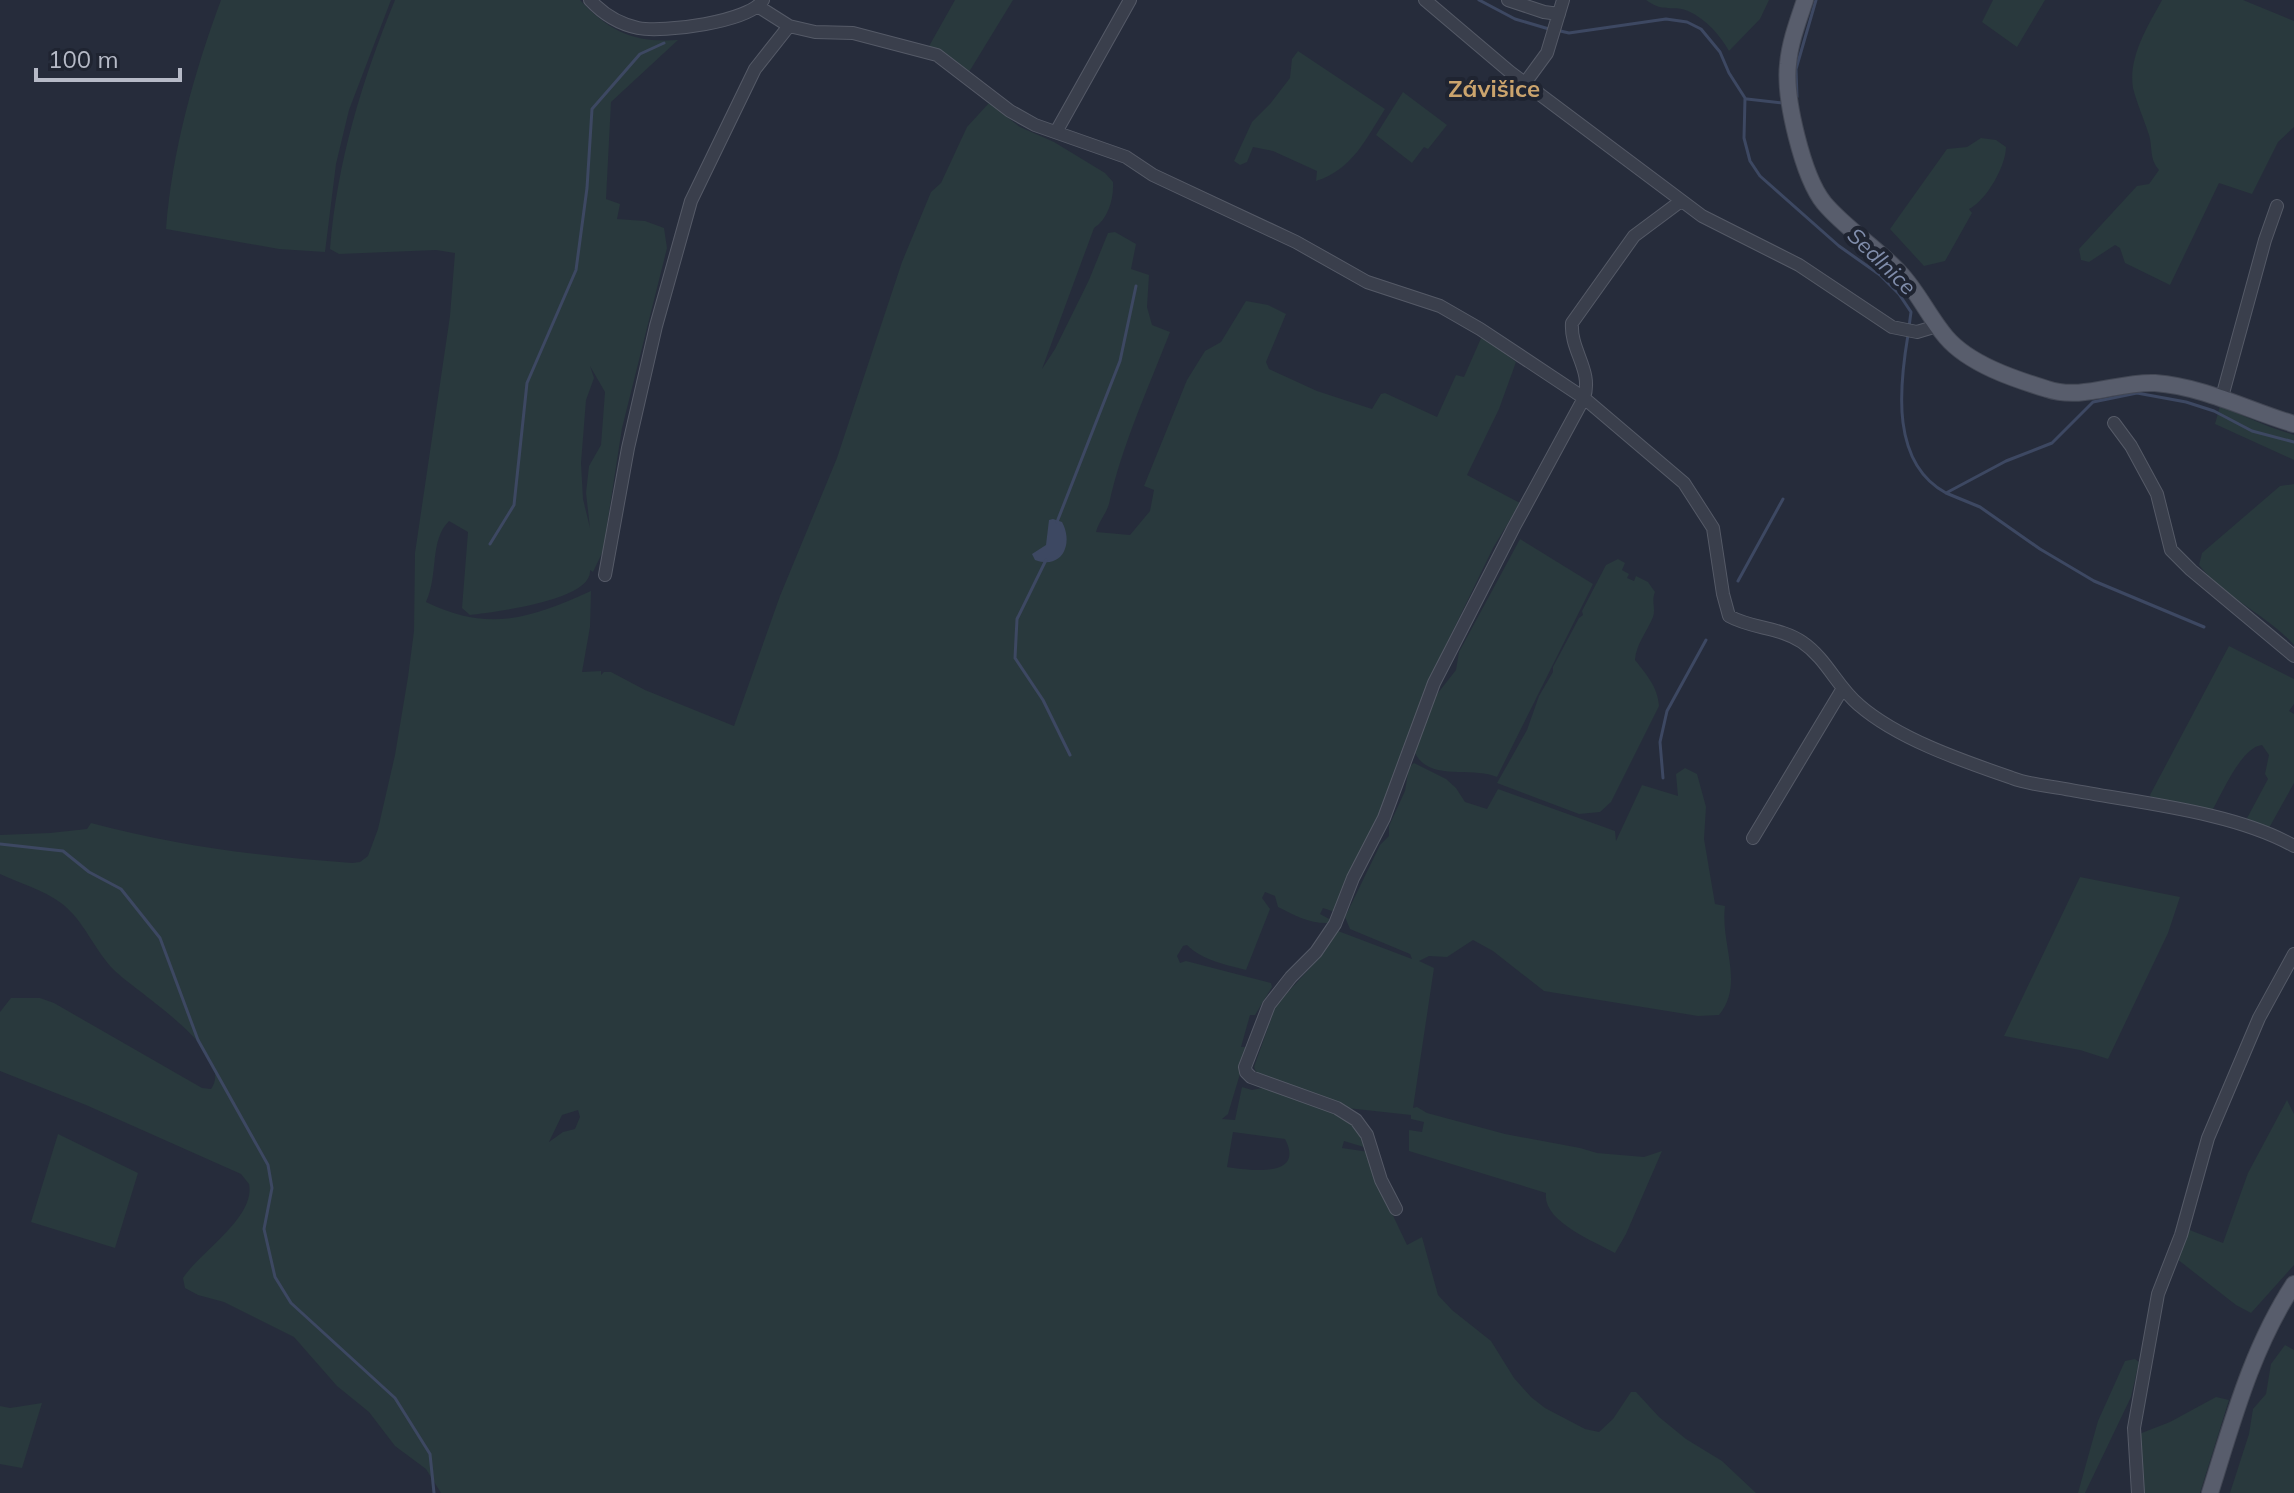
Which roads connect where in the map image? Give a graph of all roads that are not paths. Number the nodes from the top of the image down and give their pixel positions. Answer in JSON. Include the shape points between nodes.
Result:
{"nodes":[{"id":1,"x":590,"y":0,"type":"edge"},
{"id":2,"x":1130,"y":0,"type":"edge"},
{"id":3,"x":1425,"y":0,"type":"edge"},
{"id":4,"x":1508,"y":0,"type":"edge"},
{"id":5,"x":1563,"y":0,"type":"edge"},
{"id":6,"x":1805,"y":0,"type":"edge"},
{"id":7,"x":761,"y":3,"type":"edge"},
{"id":8,"x":1559,"y":18,"type":"junction"},
{"id":9,"x":789,"y":26,"type":"junction"},
{"id":10,"x":1525,"y":83,"type":"junction"},
{"id":11,"x":1056,"y":132,"type":"junction"},
{"id":12,"x":1681,"y":201,"type":"junction"},
{"id":13,"x":2277,"y":206,"type":"dead end"},
{"id":14,"x":1930,"y":329,"type":"junction"},
{"id":15,"x":2222,"y":397,"type":"junction"},
{"id":16,"x":1584,"y":398,"type":"junction"},
{"id":17,"x":2114,"y":423,"type":"dead end"},
{"id":18,"x":2294,"y":424,"type":"edge"},
{"id":19,"x":605,"y":575,"type":"dead end"},
{"id":20,"x":2294,"y":656,"type":"edge"},
{"id":21,"x":1843,"y":688,"type":"junction"},
{"id":22,"x":1753,"y":838,"type":"dead end"},
{"id":23,"x":2294,"y":846,"type":"edge"},
{"id":24,"x":2294,"y":954,"type":"edge"},
{"id":25,"x":1396,"y":1209,"type":"dead end"},
{"id":26,"x":2294,"y":1284,"type":"edge"},
{"id":27,"x":2138,"y":1493,"type":"edge"},
{"id":28,"x":2210,"y":1493,"type":"edge"}],
"edges":[{"from":1,"to":7,"type":"street","via":[[624,23],[657,30],[743,14]]},
{"from":2,"to":11,"type":"street"},
{"from":3,"to":10,"type":"street"},
{"from":4,"to":8,"type":"street"},
{"from":5,"to":8,"type":"street"},
{"from":6,"to":14,"type":"main road","via":[[1787,80],[1815,191],[1902,276]]},
{"from":7,"to":9,"type":"street"},
{"from":8,"to":10,"type":"street","via":[[1552,42]]},
{"from":9,"to":11,"type":"street","via":[[853,33],[928,51],[1022,118]]},
{"from":9,"to":19,"type":"street","via":[[755,69],[691,201],[635,417]]},
{"from":10,"to":12,"type":"street"},
{"from":11,"to":16,"type":"street","via":[[1126,157],[1367,282],[1440,306]]},
{"from":12,"to":14,"type":"street","via":[[1729,232],[1799,265],[1900,331]]},
{"from":12,"to":16,"type":"street","via":[[1634,236],[1572,323],[1588,377]]},
{"from":13,"to":15,"type":"street"},
{"from":14,"to":15,"type":"main road","via":[[1969,356],[2056,392],[2143,383]]},
{"from":15,"to":18,"type":"main road"},
{"from":16,"to":21,"type":"street","via":[[1684,483],[1713,528],[1729,616],[1791,635],[1822,660]]},
{"from":16,"to":25,"type":"street","via":[[1434,683],[1389,806],[1335,924],[1269,1005],[1245,1067],[1251,1077],[1356,1120]]},
{"from":17,"to":20,"type":"street","via":[[2157,494],[2171,550]]},
{"from":21,"to":22,"type":"street"},
{"from":21,"to":23,"type":"street","via":[[1860,707],[1901,733],[2015,779],[2221,819]]},
{"from":24,"to":27,"type":"street","via":[[2259,1018],[2208,1138],[2158,1294],[2134,1428]]},
{"from":26,"to":28,"type":"main road","via":[[2252,1363]]}]}
